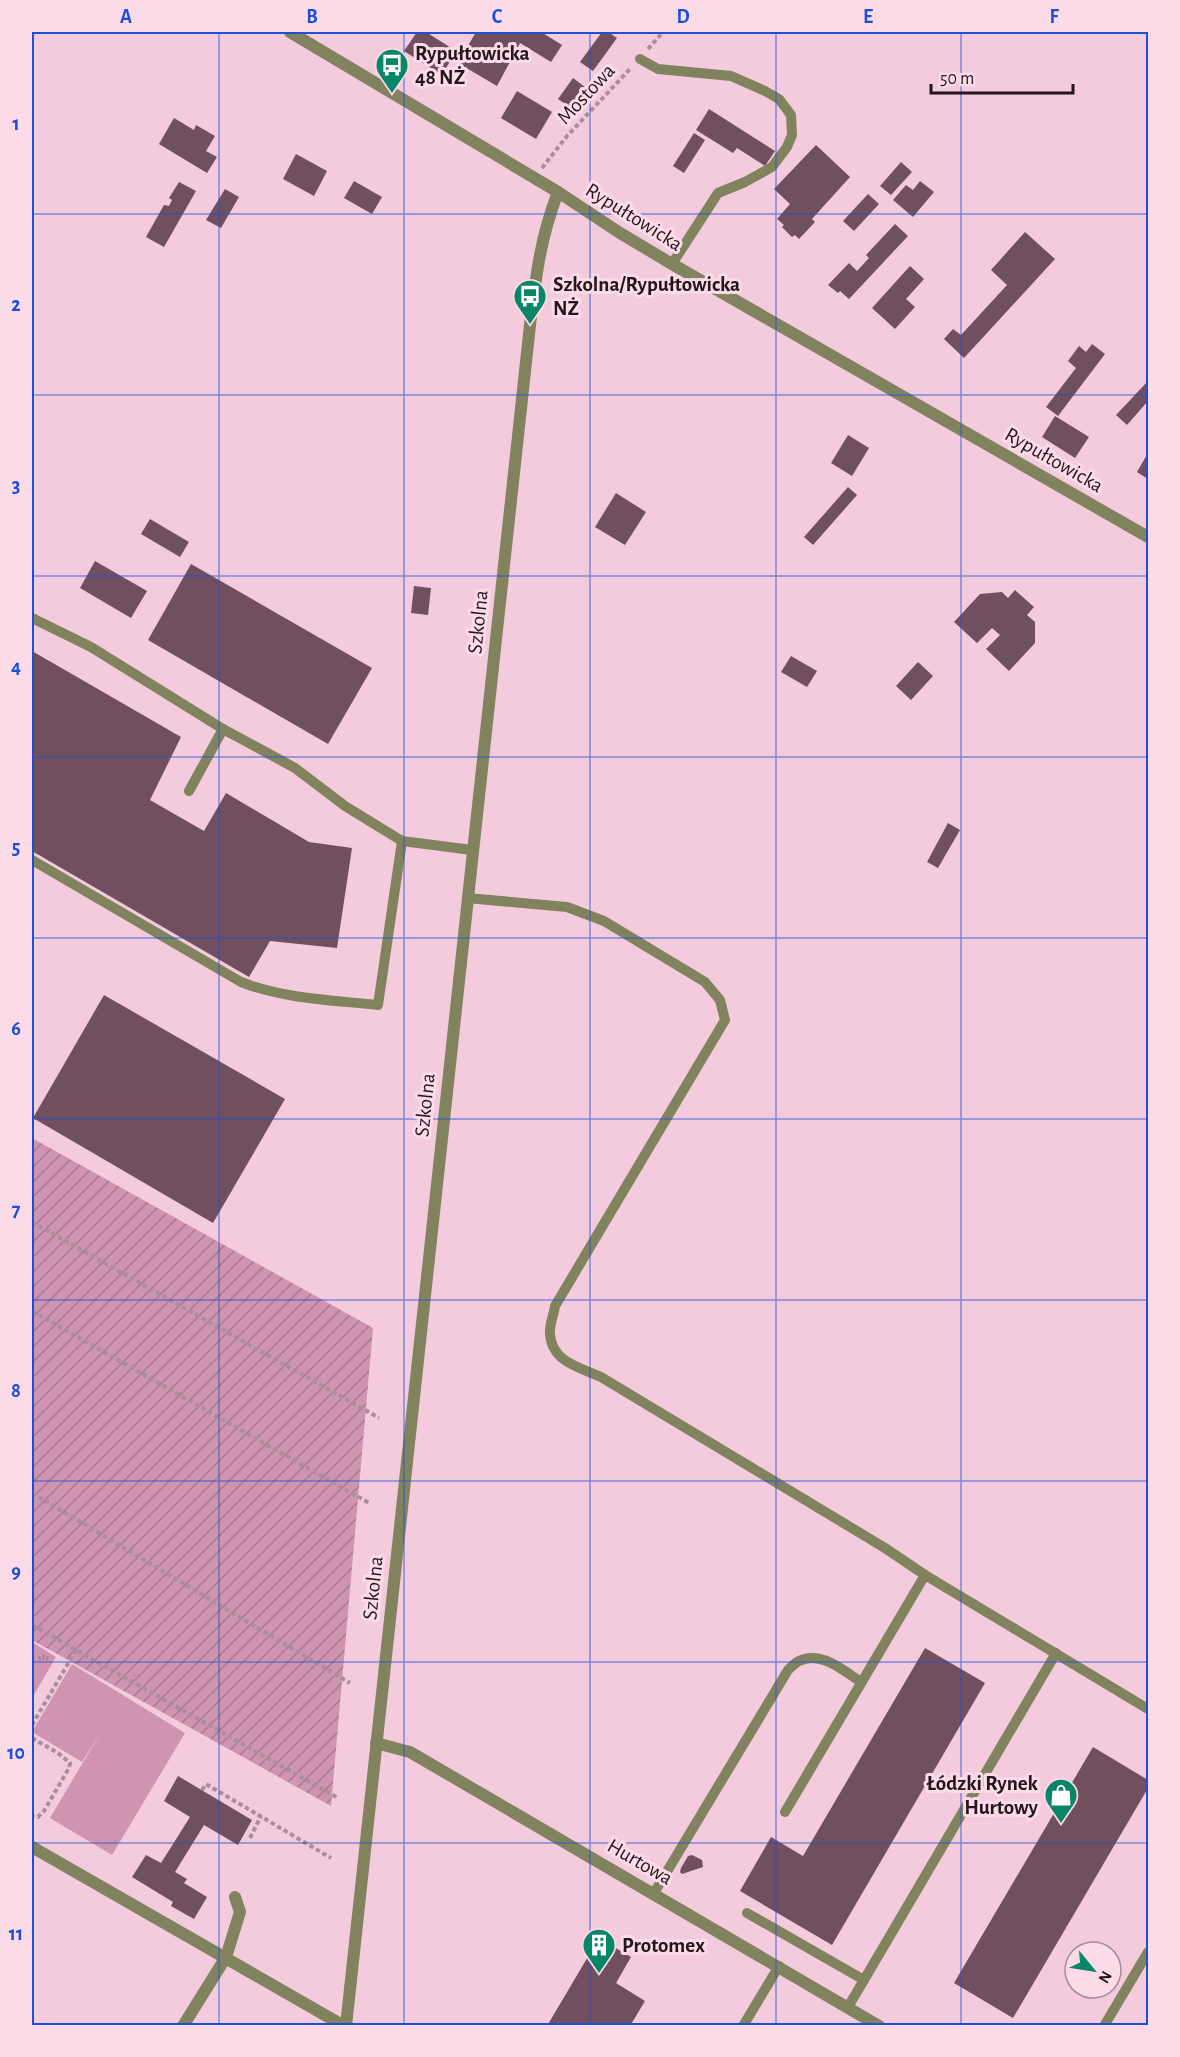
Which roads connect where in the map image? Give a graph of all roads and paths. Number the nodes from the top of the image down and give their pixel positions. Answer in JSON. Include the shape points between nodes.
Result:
{"nodes":[{"id":1,"x":290,"y":32,"type":"edge"},
{"id":2,"x":663,"y":32,"type":"edge"},
{"id":3,"x":640,"y":59,"type":"junction"},
{"id":4,"x":534,"y":178,"type":"junction"},
{"id":5,"x":558,"y":192,"type":"junction"},
{"id":6,"x":672,"y":264,"type":"junction"},
{"id":7,"x":1149,"y":537,"type":"edge"},
{"id":8,"x":32,"y":618,"type":"edge"},
{"id":9,"x":223,"y":729,"type":"junction"},
{"id":10,"x":189,"y":791,"type":"dead end"},
{"id":11,"x":402,"y":841,"type":"junction"},
{"id":12,"x":472,"y":850,"type":"junction"},
{"id":13,"x":32,"y":860,"type":"edge"},
{"id":14,"x":467,"y":898,"type":"junction"},
{"id":15,"x":32,"y":1222,"type":"edge"},
{"id":16,"x":32,"y":1311,"type":"edge"},
{"id":17,"x":379,"y":1418,"type":"dead end"},
{"id":18,"x":32,"y":1493,"type":"edge"},
{"id":19,"x":369,"y":1503,"type":"dead end"},
{"id":20,"x":925,"y":1575,"type":"junction"},
{"id":21,"x":32,"y":1625,"type":"edge"},
{"id":22,"x":76,"y":1650,"type":"junction"},
{"id":23,"x":1056,"y":1653,"type":"junction"},
{"id":24,"x":861,"y":1682,"type":"junction"},
{"id":25,"x":350,"y":1683,"type":"dead end"},
{"id":26,"x":1149,"y":1708,"type":"edge"},
{"id":27,"x":32,"y":1725,"type":"edge"},
{"id":28,"x":32,"y":1738,"type":"edge"},
{"id":29,"x":376,"y":1743,"type":"junction"},
{"id":30,"x":202,"y":1790,"type":"dead end"},
{"id":31,"x":338,"y":1798,"type":"dead end"},
{"id":32,"x":785,"y":1812,"type":"dead end"},
{"id":33,"x":32,"y":1816,"type":"edge"},
{"id":34,"x":261,"y":1816,"type":"junction"},
{"id":35,"x":250,"y":1838,"type":"dead end"},
{"id":36,"x":32,"y":1847,"type":"edge"},
{"id":37,"x":331,"y":1858,"type":"dead end"},
{"id":38,"x":654,"y":1893,"type":"junction"},
{"id":39,"x":235,"y":1897,"type":"dead end"},
{"id":40,"x":747,"y":1913,"type":"dead end"},
{"id":41,"x":1149,"y":1952,"type":"edge"},
{"id":42,"x":226,"y":1957,"type":"junction"},
{"id":43,"x":779,"y":1966,"type":"junction"},
{"id":44,"x":864,"y":1980,"type":"junction"},
{"id":45,"x":848,"y":2007,"type":"junction"},
{"id":46,"x":183,"y":2025,"type":"edge"},
{"id":47,"x":345,"y":2025,"type":"edge"},
{"id":48,"x":743,"y":2025,"type":"edge"},
{"id":49,"x":879,"y":2025,"type":"edge"},
{"id":50,"x":1104,"y":2025,"type":"edge"}],
"edges":[{"from":1,"to":4,"type":"street","name":"Rypułtowicka"},
{"from":2,"to":3,"type":"path","name":"Mostowa"},
{"from":3,"to":4,"type":"path","name":"Mostowa","via":[[567,136]]},
{"from":3,"to":6,"type":"lane","via":[[658,69],[731,76],[779,99],[791,115],[792,135],[772,167],[718,193]]},
{"from":4,"to":5,"type":"street","name":"Rypułtowicka"},
{"from":5,"to":6,"type":"street","name":"Rypułtowicka"},
{"from":5,"to":12,"type":"street","name":"Szkolna","via":[[539,254]]},
{"from":6,"to":7,"type":"street","name":"Rypułtowicka"},
{"from":8,"to":9,"type":"lane","via":[[91,648]]},
{"from":9,"to":10,"type":"lane"},
{"from":9,"to":11,"type":"lane","via":[[295,768],[345,806]]},
{"from":11,"to":12,"type":"lane"},
{"from":11,"to":13,"type":"lane","via":[[378,1005],[264,991],[241,982]]},
{"from":12,"to":14,"type":"street","name":"Szkolna"},
{"from":14,"to":20,"type":"lane","via":[[567,907],[604,921],[705,982],[720,1000],[725,1020],[555,1306],[550,1333],[555,1353],[601,1377]]},
{"from":14,"to":29,"type":"street","name":"Szkolna"},
{"from":15,"to":17,"type":"path"},
{"from":16,"to":19,"type":"path"},
{"from":18,"to":25,"type":"path"},
{"from":20,"to":23,"type":"lane"},
{"from":20,"to":24,"type":"lane"},
{"from":21,"to":22,"type":"path"},
{"from":22,"to":27,"type":"path"},
{"from":22,"to":31,"type":"path"},
{"from":23,"to":26,"type":"lane"},
{"from":23,"to":44,"type":"lane"},
{"from":24,"to":32,"type":"lane"},
{"from":24,"to":38,"type":"lane","via":[[828,1661],[814,1658],[799,1660],[788,1670]]},
{"from":28,"to":33,"type":"path","via":[[70,1763],[44,1811],[38,1817]]},
{"from":29,"to":38,"type":"street","name":"Hurtowa","via":[[410,1752]]},
{"from":29,"to":47,"type":"street","name":"Szkolna"},
{"from":30,"to":34,"type":"path","via":[[206,1784]]},
{"from":34,"to":35,"type":"path"},
{"from":34,"to":37,"type":"path"},
{"from":36,"to":42,"type":"street"},
{"from":38,"to":43,"type":"street","name":"Hurtowa"},
{"from":39,"to":42,"type":"street","via":[[240,1912]]},
{"from":40,"to":44,"type":"lane"},
{"from":41,"to":50,"type":"lane"},
{"from":42,"to":46,"type":"street"},
{"from":42,"to":47,"type":"street"},
{"from":43,"to":45,"type":"street","name":"Hurtowa"},
{"from":43,"to":48,"type":"lane"},
{"from":44,"to":45,"type":"lane"},
{"from":45,"to":49,"type":"street","name":"Hurtowa"}]}
